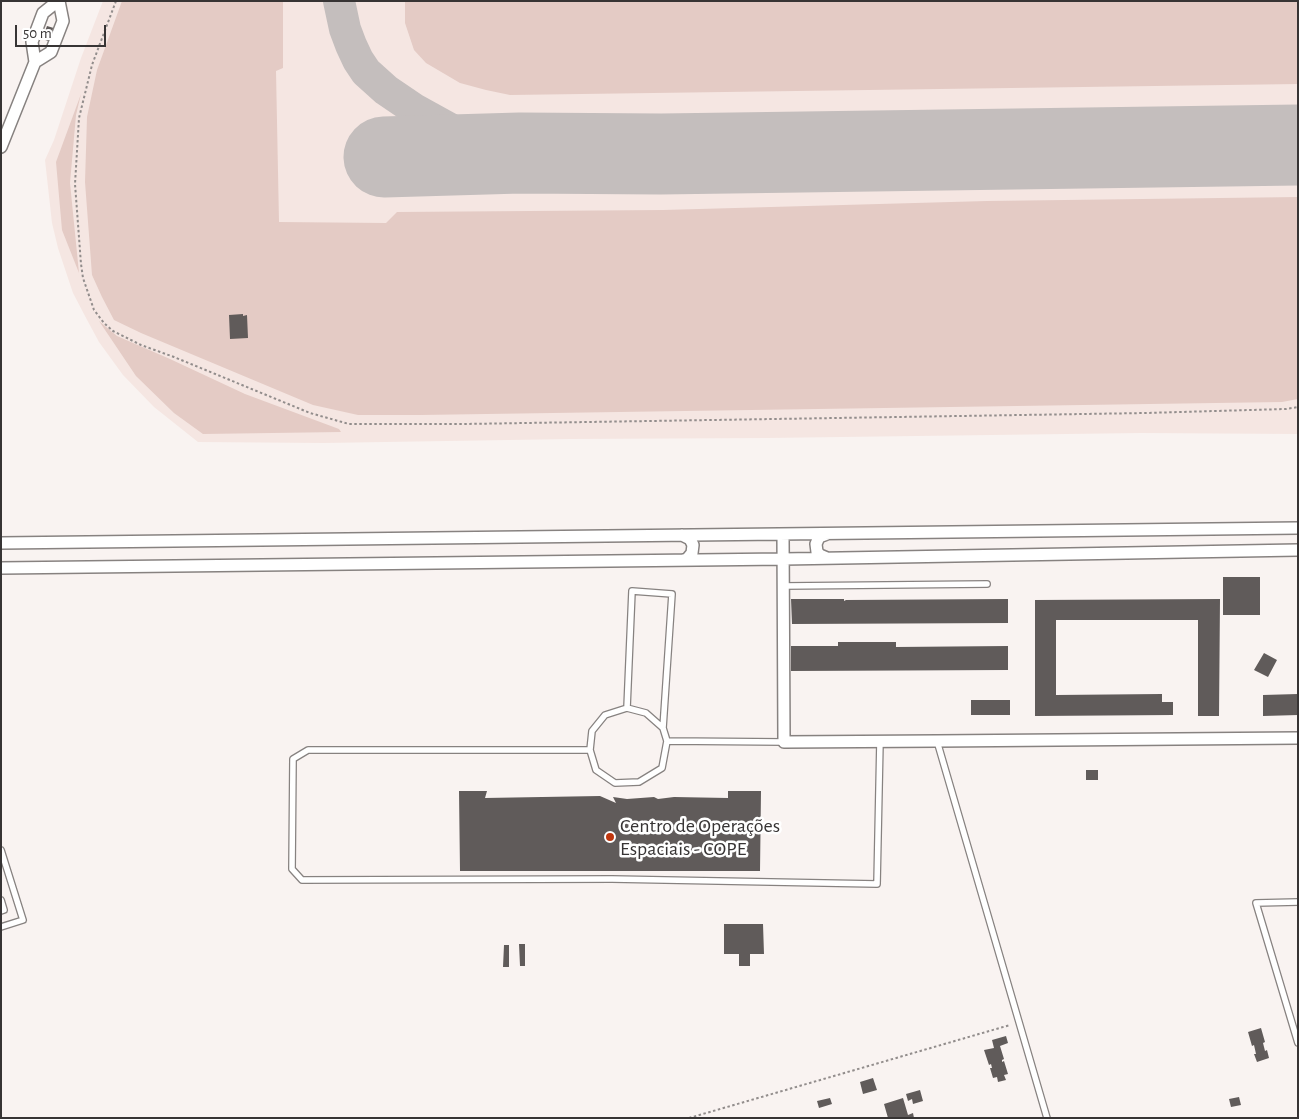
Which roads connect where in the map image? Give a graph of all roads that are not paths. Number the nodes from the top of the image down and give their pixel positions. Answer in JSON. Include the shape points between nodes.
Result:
{"nodes":[{"id":1,"x":58,"y":1,"type":"edge"},
{"id":2,"x":35,"y":62,"type":"junction"},
{"id":3,"x":1,"y":147,"type":"edge"},
{"id":4,"x":1298,"y":528,"type":"edge"},
{"id":5,"x":783,"y":534,"type":"junction"},
{"id":6,"x":826,"y":534,"type":"junction"},
{"id":7,"x":682,"y":535,"type":"junction"},
{"id":8,"x":2,"y":543,"type":"edge"},
{"id":9,"x":1298,"y":550,"type":"edge"},
{"id":10,"x":827,"y":558,"type":"junction"},
{"id":11,"x":784,"y":559,"type":"junction"},
{"id":12,"x":683,"y":560,"type":"junction"},
{"id":13,"x":1,"y":568,"type":"edge"},
{"id":14,"x":988,"y":584,"type":"dead end"},
{"id":15,"x":784,"y":586,"type":"junction"},
{"id":16,"x":627,"y":708,"type":"junction"},
{"id":17,"x":663,"y":728,"type":"junction"},
{"id":18,"x":1298,"y":738,"type":"edge"},
{"id":19,"x":667,"y":741,"type":"junction"},
{"id":20,"x":880,"y":741,"type":"junction"},
{"id":21,"x":937,"y":741,"type":"junction"},
{"id":22,"x":784,"y":742,"type":"junction"},
{"id":23,"x":590,"y":750,"type":"junction"},
{"id":24,"x":1,"y":850,"type":"edge"},
{"id":25,"x":1,"y":900,"type":"edge"},
{"id":26,"x":1298,"y":902,"type":"edge"},
{"id":27,"x":1,"y":911,"type":"edge"},
{"id":28,"x":1,"y":927,"type":"edge"},
{"id":29,"x":1298,"y":1044,"type":"edge"},
{"id":30,"x":1047,"y":1118,"type":"edge"}],
"edges":[{"from":1,"to":2,"type":"street","via":[[43,13],[32,42]]},
{"from":1,"to":2,"type":"street","via":[[63,21],[51,52]]},
{"from":2,"to":3,"type":"street"},
{"from":4,"to":6,"type":"street"},
{"from":5,"to":6,"type":"street"},
{"from":5,"to":7,"type":"street"},
{"from":5,"to":11,"type":"street"},
{"from":6,"to":10,"type":"street","via":[[819,537],[816,544],[817,552]]},
{"from":7,"to":8,"type":"street"},
{"from":7,"to":12,"type":"street","via":[[690,538],[693,545],[692,553]]},
{"from":9,"to":10,"type":"street"},
{"from":10,"to":11,"type":"street"},
{"from":11,"to":12,"type":"street"},
{"from":11,"to":15,"type":"street"},
{"from":12,"to":13,"type":"street"},
{"from":14,"to":15,"type":"lane"},
{"from":15,"to":22,"type":"street"},
{"from":16,"to":17,"type":"lane","via":[[646,713]]},
{"from":16,"to":17,"type":"lane","via":[[632,591],[672,594]]},
{"from":16,"to":23,"type":"lane","via":[[605,715],[592,731]]},
{"from":17,"to":19,"type":"lane"},
{"from":18,"to":21,"type":"street"},
{"from":19,"to":22,"type":"lane"},
{"from":19,"to":23,"type":"lane","via":[[662,768],[639,782],[615,783],[596,770]]},
{"from":20,"to":21,"type":"street"},
{"from":20,"to":22,"type":"street"},
{"from":20,"to":23,"type":"lane","via":[[877,884],[612,879],[302,880],[292,869],[293,759],[308,750]]},
{"from":21,"to":30,"type":"lane"},
{"from":24,"to":28,"type":"lane","via":[[23,920]]},
{"from":25,"to":27,"type":"lane","via":[[4,910]]},
{"from":26,"to":29,"type":"lane","via":[[1256,903]]}]}
